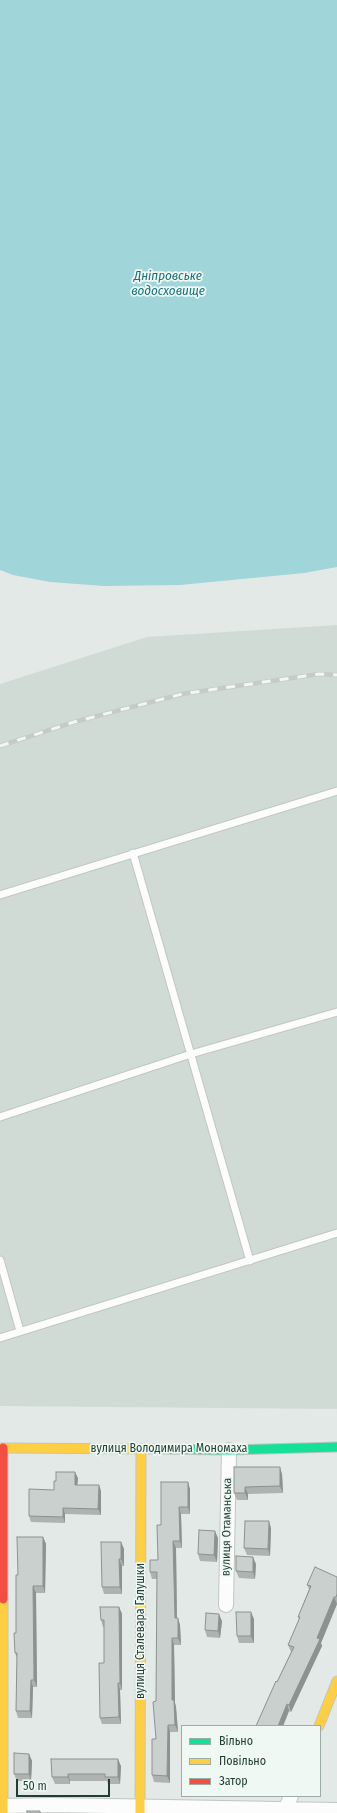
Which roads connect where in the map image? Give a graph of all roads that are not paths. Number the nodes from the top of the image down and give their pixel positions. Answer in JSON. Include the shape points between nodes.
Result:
{"nodes":[{"id":1,"x":337,"y":791,"type":"edge"},
{"id":2,"x":133,"y":853,"type":"junction"},
{"id":3,"x":0,"y":895,"type":"edge"},
{"id":4,"x":337,"y":1012,"type":"edge"},
{"id":5,"x":191,"y":1054,"type":"junction"},
{"id":6,"x":0,"y":1117,"type":"edge"},
{"id":7,"x":337,"y":1233,"type":"edge"},
{"id":8,"x":0,"y":1260,"type":"edge"},
{"id":9,"x":250,"y":1261,"type":"junction"},
{"id":10,"x":20,"y":1331,"type":"junction"},
{"id":11,"x":0,"y":1338,"type":"edge"},
{"id":12,"x":337,"y":1447,"type":"edge"},
{"id":13,"x":2,"y":1448,"type":"edge"},
{"id":14,"x":142,"y":1449,"type":"junction"},
{"id":15,"x":229,"y":1450,"type":"junction"},
{"id":16,"x":226,"y":1605,"type":"dead end"},
{"id":17,"x":337,"y":1681,"type":"edge"},
{"id":18,"x":319,"y":1725,"type":"edge"},
{"id":19,"x":291,"y":1797,"type":"edge"},
{"id":20,"x":2,"y":1808,"type":"edge"},
{"id":21,"x":140,"y":1810,"type":"edge"},
{"id":22,"x":337,"y":1810,"type":"edge"},
{"id":23,"x":284,"y":1812,"type":"edge"}],
"edges":[{"from":1,"to":2,"type":"lane"},
{"from":2,"to":3,"type":"lane"},
{"from":2,"to":5,"type":"lane"},
{"from":4,"to":5,"type":"lane"},
{"from":5,"to":6,"type":"lane"},
{"from":5,"to":9,"type":"lane"},
{"from":7,"to":9,"type":"lane"},
{"from":8,"to":10,"type":"lane"},
{"from":9,"to":10,"type":"lane"},
{"from":10,"to":11,"type":"lane"},
{"from":12,"to":15,"type":"street","name":"вулиця Володимира Мономаха"},
{"from":13,"to":14,"type":"street","name":"вулиця Володимира Мономаха"},
{"from":13,"to":20,"type":"street"},
{"from":14,"to":15,"type":"street","name":"вулиця Володимира Мономаха"},
{"from":14,"to":21,"type":"street","name":"вулиця Сталевара Галушки"},
{"from":15,"to":16,"type":"street","name":"вулиця Отаманська"},
{"from":17,"to":18,"type":"street"},
{"from":19,"to":23,"type":"street"},
{"from":20,"to":21,"type":"street"},
{"from":21,"to":23,"type":"street"},
{"from":22,"to":23,"type":"street"}]}
